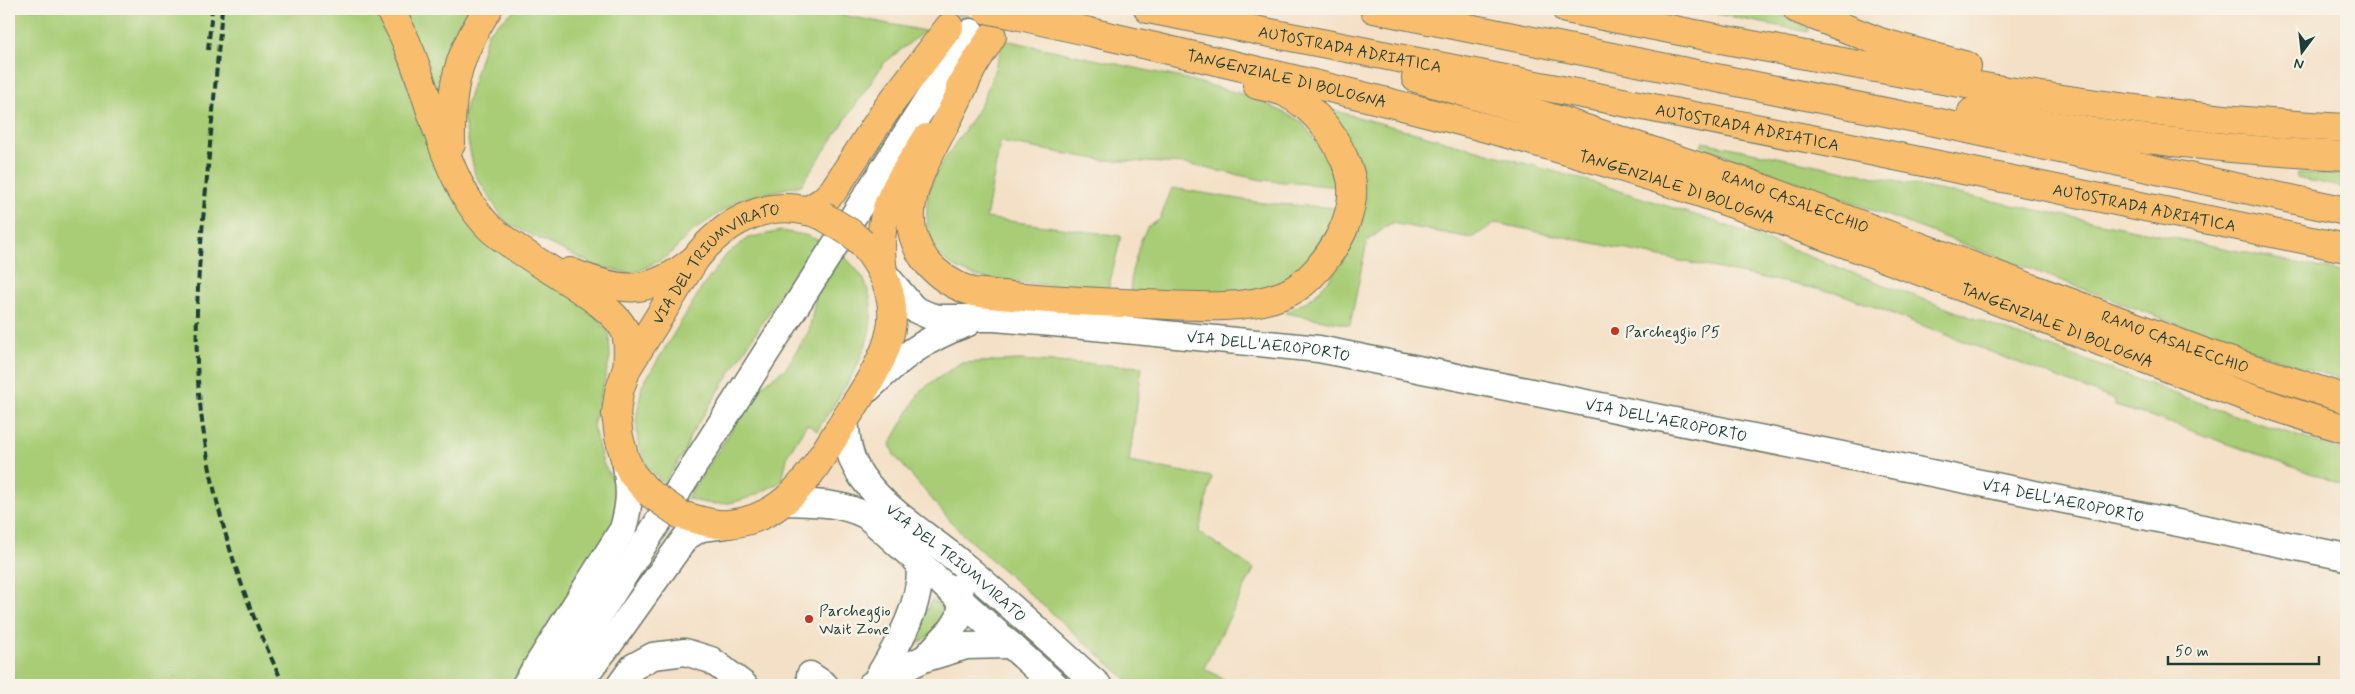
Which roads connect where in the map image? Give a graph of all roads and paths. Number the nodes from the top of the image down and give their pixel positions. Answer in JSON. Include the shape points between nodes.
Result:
{"nodes":[{"id":1,"x":389,"y":9,"type":"edge"},
{"id":2,"x":488,"y":9,"type":"edge"},
{"id":3,"x":986,"y":9,"type":"edge"},
{"id":4,"x":1148,"y":9,"type":"edge"},
{"id":5,"x":1374,"y":9,"type":"edge"},
{"id":6,"x":1566,"y":9,"type":"edge"},
{"id":7,"x":1797,"y":9,"type":"edge"},
{"id":8,"x":1237,"y":26,"type":"junction"},
{"id":9,"x":1072,"y":28,"type":"junction"},
{"id":10,"x":971,"y":31,"type":"junction"},
{"id":11,"x":972,"y":68,"type":"junction"},
{"id":12,"x":1708,"y":75,"type":"junction"},
{"id":13,"x":2236,"y":120,"type":"junction"},
{"id":14,"x":2346,"y":128,"type":"edge"},
{"id":15,"x":2346,"y":156,"type":"edge"},
{"id":16,"x":451,"y":163,"type":"junction"},
{"id":17,"x":2346,"y":211,"type":"edge"},
{"id":18,"x":815,"y":213,"type":"junction"},
{"id":19,"x":2346,"y":248,"type":"edge"},
{"id":20,"x":523,"y":253,"type":"junction"},
{"id":21,"x":695,"y":258,"type":"junction"},
{"id":22,"x":882,"y":272,"type":"junction"},
{"id":23,"x":982,"y":318,"type":"junction"},
{"id":24,"x":627,"y":368,"type":"junction"},
{"id":25,"x":860,"y":397,"type":"junction"},
{"id":26,"x":2346,"y":399,"type":"edge"},
{"id":27,"x":845,"y":420,"type":"junction"},
{"id":28,"x":2346,"y":429,"type":"edge"},
{"id":29,"x":625,"y":459,"type":"junction"},
{"id":30,"x":784,"y":502,"type":"junction"},
{"id":31,"x":893,"y":509,"type":"junction"},
{"id":32,"x":728,"y":524,"type":"junction"},
{"id":33,"x":2346,"y":556,"type":"edge"},
{"id":34,"x":920,"y":563,"type":"junction"},
{"id":35,"x":962,"y":602,"type":"junction"},
{"id":36,"x":1008,"y":645,"type":"junction"},
{"id":37,"x":925,"y":658,"type":"junction"},
{"id":38,"x":525,"y":685,"type":"edge"},
{"id":39,"x":554,"y":685,"type":"edge"},
{"id":40,"x":577,"y":685,"type":"edge"},
{"id":41,"x":620,"y":685,"type":"edge"},
{"id":42,"x":744,"y":685,"type":"edge"},
{"id":43,"x":873,"y":685,"type":"edge"},
{"id":44,"x":1055,"y":685,"type":"edge"},
{"id":45,"x":1098,"y":685,"type":"edge"}],
"edges":[{"from":1,"to":16,"type":"main road","via":[[410,54]]},
{"from":2,"to":16,"type":"main road","via":[[471,35],[457,69],[450,108]]},
{"from":3,"to":9,"type":"main road","name":"TANGENZIALE DI BOLOGNA","bridge":true},
{"from":4,"to":8,"type":"main road","name":"AUTOSTRADA ADRIATICA"},
{"from":5,"to":12,"type":"main road"},
{"from":6,"to":13,"type":"main road","via":[[2076,102]]},
{"from":7,"to":13,"type":"main road","via":[[1842,28],[1934,58]]},
{"from":8,"to":19,"type":"main road","name":"AUTOSTRADA ADRIATICA"},
{"from":8,"to":26,"type":"main road","name":"RAMO CASALECCHIO","via":[[1669,155],[1840,215],[2217,357]]},
{"from":9,"to":11,"type":"main road","via":[[1286,94],[1320,118],[1342,152],[1353,182],[1342,232],[1328,258],[1309,279],[1284,295],[1247,305],[1056,300],[973,292],[956,287],[922,256],[911,226],[910,210],[922,169]]},
{"from":9,"to":28,"type":"main road","name":"TANGENZIALE DI BOLOGNA","via":[[1435,113],[1696,191],[1979,293],[2250,399]]},
{"from":10,"to":11,"type":"main road","name":"VIA DEL TRIUMVIRATO"},
{"from":10,"to":18,"type":"main road","name":"VIA DEL TRIUMVIRATO","via":[[888,106]]},
{"from":10,"to":39,"type":"street"},
{"from":11,"to":22,"type":"main road","name":"VIA DEL TRIUMVIRATO","via":[[891,197],[882,220],[879,246]]},
{"from":12,"to":15,"type":"main road","via":[[1915,101],[2142,138],[2272,152]]},
{"from":12,"to":17,"type":"main road"},
{"from":13,"to":14,"type":"main road"},
{"from":16,"to":20,"type":"main road","via":[[474,210],[503,239]]},
{"from":18,"to":21,"type":"main road","name":"VIA DEL TRIUMVIRATO","via":[[783,209],[735,220]]},
{"from":18,"to":22,"type":"main road","name":"VIA DEL TRIUMVIRATO","bridge":true,"via":[[851,233]]},
{"from":20,"to":21,"type":"main road","via":[[593,281],[622,287],[661,282]]},
{"from":20,"to":24,"type":"main road","via":[[607,307],[626,333]]},
{"from":21,"to":24,"type":"main road","name":"VIA DEL TRIUMVIRATO"},
{"from":22,"to":23,"type":"street","name":"VIA DELL'AEROPORTO","via":[[921,313],[939,318]]},
{"from":22,"to":25,"type":"main road","name":"VIA DEL TRIUMVIRATO","via":[[890,292],[892,329],[874,376]]},
{"from":23,"to":25,"type":"street","name":"VIA DELL'AEROPORTO","via":[[919,345]]},
{"from":23,"to":33,"type":"street","name":"VIA DELL'AEROPORTO","via":[[1319,348]]},
{"from":24,"to":29,"type":"main road","name":"VIA DEL TRIUMVIRATO","via":[[616,414]]},
{"from":25,"to":27,"type":"main road","name":"VIA DEL TRIUMVIRATO"},
{"from":27,"to":30,"type":"main road","name":"VIA DEL TRIUMVIRATO","via":[[801,487]]},
{"from":27,"to":31,"type":"street","name":"VIA DEL TRIUMVIRATO","via":[[851,459],[863,478]]},
{"from":29,"to":32,"type":"main road","name":"VIA DEL TRIUMVIRATO","bridge":true,"via":[[632,474],[648,492],[681,515]]},
{"from":29,"to":38,"type":"street","name":"VIA DEL TRIUMVIRATO","via":[[630,504],[623,529]]},
{"from":30,"to":32,"type":"main road","name":"VIA DEL TRIUMVIRATO","via":[[758,517]]},
{"from":30,"to":34,"type":"street","name":"VIA DEL TRIUMVIRATO","via":[[828,503],[850,508],[866,516]]},
{"from":31,"to":35,"type":"street","via":[[955,573]]},
{"from":31,"to":45,"type":"street","name":"VIA DEL TRIUMVIRATO","via":[[962,564]]},
{"from":32,"to":40,"type":"street","name":"VIA DEL TRIUMVIRATO","via":[[701,528],[686,537]]},
{"from":34,"to":35,"type":"street","name":"VIA DEL TRIUMVIRATO"},
{"from":34,"to":43,"type":"street","via":[[918,592],[911,614],[901,638]]},
{"from":35,"to":36,"type":"street","name":"VIA DEL TRIUMVIRATO"},
{"from":35,"to":37,"type":"street","via":[[959,618],[952,630]]},
{"from":36,"to":37,"type":"street","via":[[966,646]]},
{"from":36,"to":44,"type":"street","name":"VIA DEL TRIUMVIRATO"},
{"from":37,"to":43,"type":"street"},
{"from":41,"to":42,"type":"street","via":[[633,667],[653,656],[685,652],[712,660]]}]}
